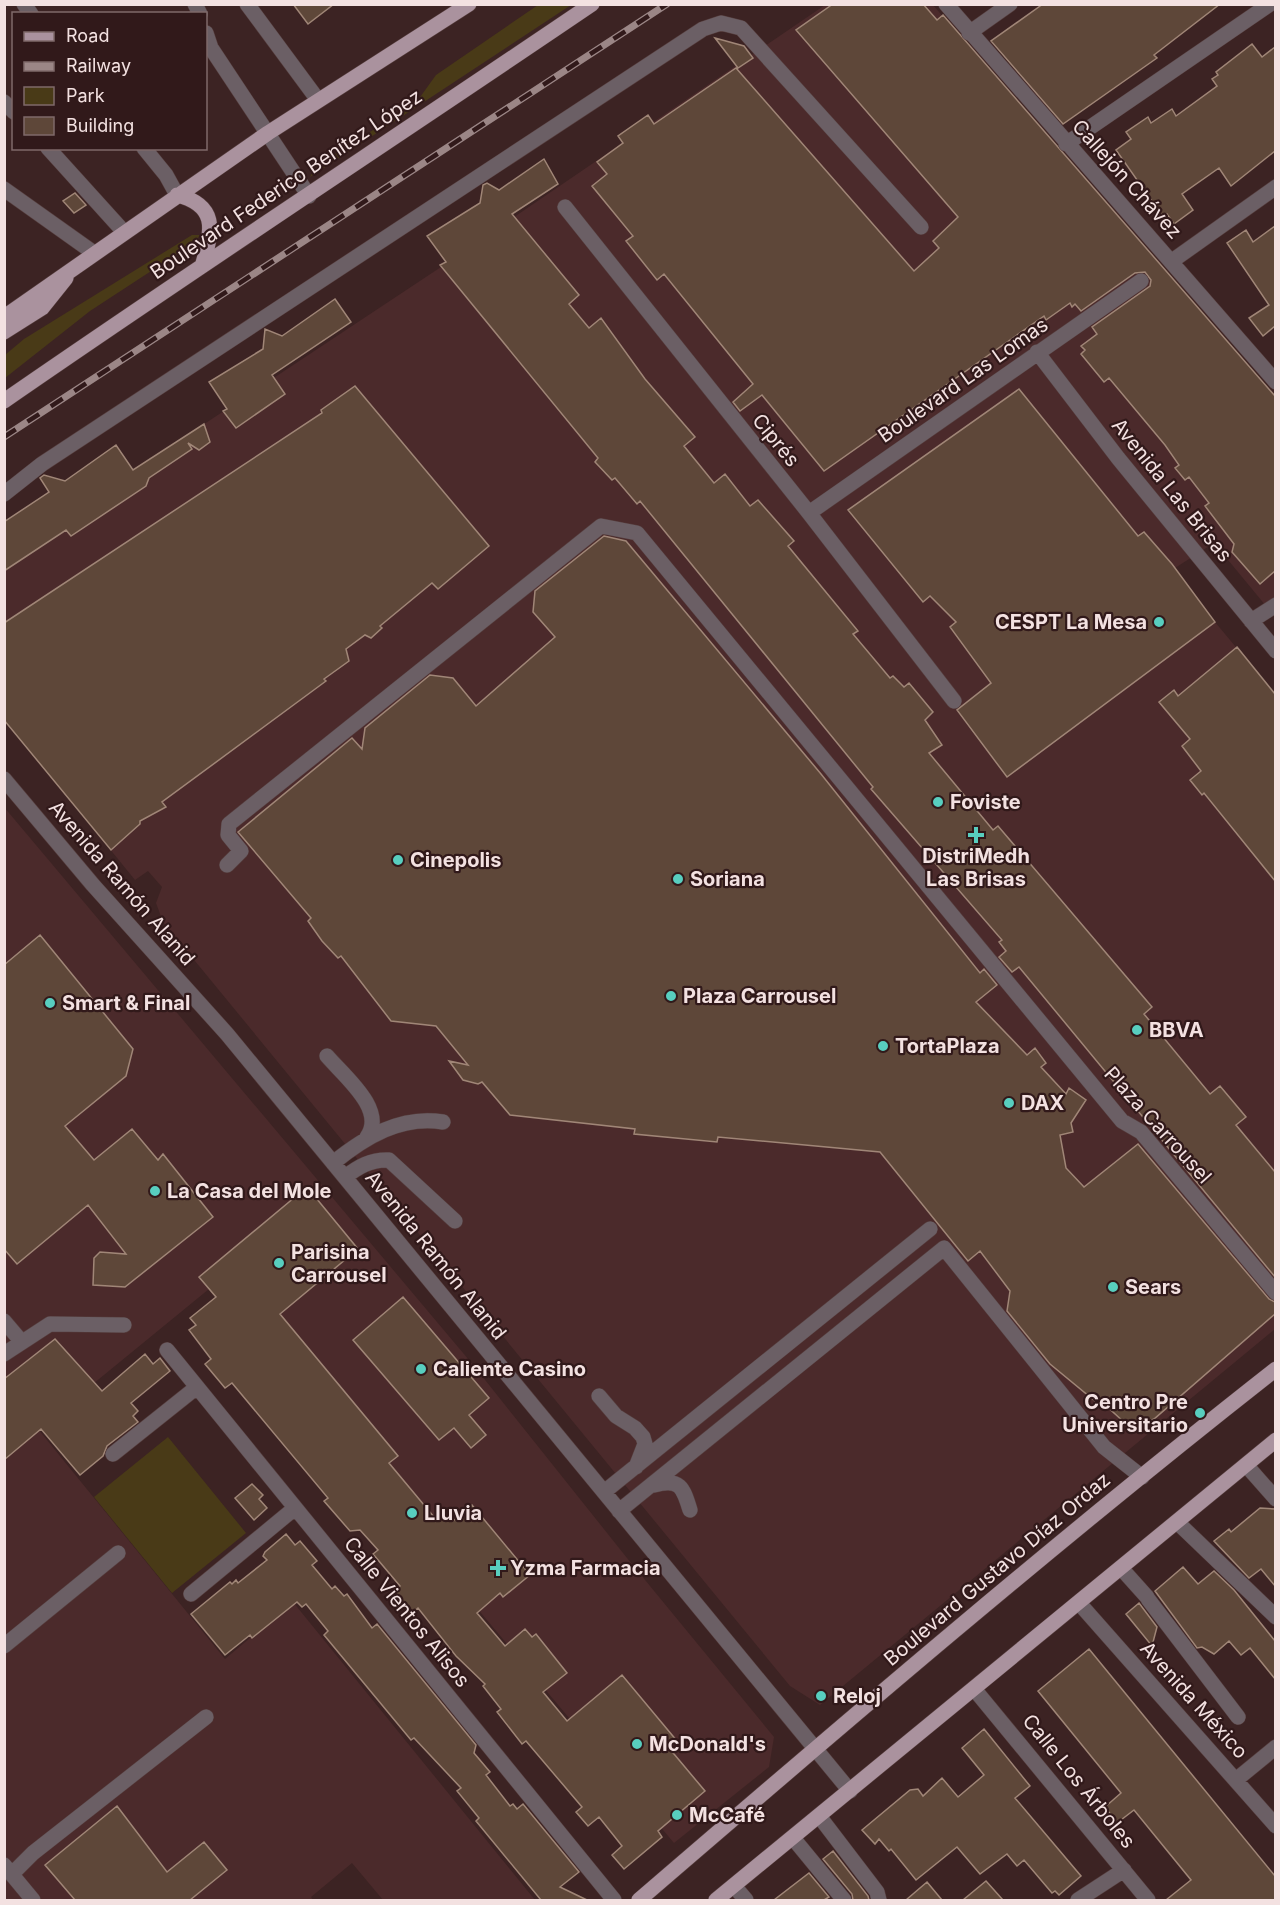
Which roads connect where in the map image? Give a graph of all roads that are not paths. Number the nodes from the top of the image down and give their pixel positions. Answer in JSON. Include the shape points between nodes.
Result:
{"nodes":[{"id":1,"x":247,"y":4,"type":"edge"},
{"id":2,"x":469,"y":4,"type":"edge"},
{"id":3,"x":592,"y":4,"type":"edge"},
{"id":4,"x":946,"y":4,"type":"edge"},
{"id":5,"x":1010,"y":4,"type":"edge"},
{"id":6,"x":1270,"y":4,"type":"edge"},
{"id":7,"x":969,"y":33,"type":"junction"},
{"id":8,"x":207,"y":36,"type":"edge"},
{"id":9,"x":318,"y":99,"type":"junction"},
{"id":10,"x":268,"y":133,"type":"junction"},
{"id":11,"x":1066,"y":144,"type":"junction"},
{"id":12,"x":50,"y":150,"type":"edge"},
{"id":13,"x":146,"y":150,"type":"edge"},
{"id":14,"x":1275,"y":187,"type":"edge"},
{"id":15,"x":4,"y":189,"type":"edge"},
{"id":16,"x":177,"y":195,"type":"junction"},
{"id":17,"x":309,"y":196,"type":"junction"},
{"id":18,"x":564,"y":207,"type":"dead end"},
{"id":19,"x":921,"y":226,"type":"dead end"},
{"id":20,"x":124,"y":232,"type":"junction"},
{"id":21,"x":94,"y":254,"type":"junction"},
{"id":22,"x":1172,"y":261,"type":"junction"},
{"id":23,"x":203,"y":263,"type":"junction"},
{"id":24,"x":73,"y":268,"type":"junction"},
{"id":25,"x":1141,"y":281,"type":"dead end"},
{"id":26,"x":7,"y":311,"type":"edge"},
{"id":27,"x":4,"y":332,"type":"edge"},
{"id":28,"x":1037,"y":352,"type":"junction"},
{"id":29,"x":1275,"y":382,"type":"edge"},
{"id":30,"x":4,"y":401,"type":"edge"},
{"id":31,"x":4,"y":494,"type":"edge"},
{"id":32,"x":809,"y":513,"type":"junction"},
{"id":33,"x":1275,"y":605,"type":"edge"},
{"id":34,"x":1251,"y":621,"type":"junction"},
{"id":35,"x":1275,"y":651,"type":"edge"},
{"id":36,"x":954,"y":701,"type":"dead end"},
{"id":37,"x":4,"y":779,"type":"edge"},
{"id":38,"x":227,"y":865,"type":"dead end"},
{"id":39,"x":327,"y":1056,"type":"dead end"},
{"id":40,"x":443,"y":1122,"type":"dead end"},
{"id":41,"x":367,"y":1137,"type":"junction"},
{"id":42,"x":333,"y":1163,"type":"junction"},
{"id":43,"x":345,"y":1178,"type":"junction"},
{"id":44,"x":454,"y":1221,"type":"dead end"},
{"id":45,"x":930,"y":1229,"type":"dead end"},
{"id":46,"x":1275,"y":1293,"type":"edge"},
{"id":47,"x":4,"y":1321,"type":"edge"},
{"id":48,"x":124,"y":1325,"type":"dead end"},
{"id":49,"x":21,"y":1341,"type":"junction"},
{"id":50,"x":168,"y":1350,"type":"dead end"},
{"id":51,"x":4,"y":1354,"type":"edge"},
{"id":52,"x":1275,"y":1369,"type":"edge"},
{"id":53,"x":197,"y":1387,"type":"junction"},
{"id":54,"x":599,"y":1396,"type":"dead end"},
{"id":55,"x":1275,"y":1440,"type":"edge"},
{"id":56,"x":113,"y":1454,"type":"dead end"},
{"id":57,"x":1246,"y":1465,"type":"junction"},
{"id":58,"x":636,"y":1467,"type":"junction"},
{"id":59,"x":1142,"y":1477,"type":"junction"},
{"id":60,"x":651,"y":1485,"type":"junction"},
{"id":61,"x":604,"y":1492,"type":"junction"},
{"id":62,"x":1275,"y":1499,"type":"edge"},
{"id":63,"x":295,"y":1508,"type":"junction"},
{"id":64,"x":690,"y":1510,"type":"dead end"},
{"id":65,"x":619,"y":1511,"type":"junction"},
{"id":66,"x":1177,"y":1521,"type":"junction"},
{"id":67,"x":118,"y":1552,"type":"dead end"},
{"id":68,"x":1121,"y":1568,"type":"junction"},
{"id":69,"x":191,"y":1594,"type":"dead end"},
{"id":70,"x":1078,"y":1603,"type":"junction"},
{"id":71,"x":1275,"y":1617,"type":"edge"},
{"id":72,"x":4,"y":1646,"type":"edge"},
{"id":73,"x":975,"y":1689,"type":"junction"},
{"id":74,"x":206,"y":1717,"type":"dead end"},
{"id":75,"x":1238,"y":1717,"type":"dead end"},
{"id":76,"x":815,"y":1747,"type":"junction"},
{"id":77,"x":1275,"y":1747,"type":"edge"},
{"id":78,"x":1237,"y":1779,"type":"junction"},
{"id":79,"x":850,"y":1791,"type":"junction"},
{"id":80,"x":819,"y":1816,"type":"junction"},
{"id":81,"x":1275,"y":1826,"type":"edge"},
{"id":82,"x":793,"y":1838,"type":"junction"},
{"id":83,"x":8,"y":1870,"type":"edge"},
{"id":84,"x":1124,"y":1870,"type":"junction"},
{"id":85,"x":734,"y":1886,"type":"junction"},
{"id":86,"x":33,"y":1900,"type":"edge"},
{"id":87,"x":614,"y":1900,"type":"edge"},
{"id":88,"x":639,"y":1900,"type":"edge"},
{"id":89,"x":716,"y":1900,"type":"edge"},
{"id":90,"x":746,"y":1900,"type":"edge"},
{"id":91,"x":844,"y":1900,"type":"edge"},
{"id":92,"x":879,"y":1900,"type":"edge"},
{"id":93,"x":1078,"y":1900,"type":"edge"},
{"id":94,"x":1148,"y":1900,"type":"edge"}],
"edges":[{"from":1,"to":9,"type":"street"},
{"from":2,"to":9,"type":"main road"},
{"from":3,"to":17,"type":"main road","name":"Boulevard Federico Benítez López"},
{"from":4,"to":7,"type":"street","name":"Callejón Chávez"},
{"from":5,"to":7,"type":"street"},
{"from":6,"to":11,"type":"street"},
{"from":7,"to":11,"type":"street","name":"Callejón Chávez"},
{"from":8,"to":10,"type":"street","via":[[211,48]]},
{"from":9,"to":10,"type":"main road"},
{"from":10,"to":16,"type":"main road"},
{"from":10,"to":17,"type":"street"},
{"from":11,"to":22,"type":"street","name":"Callejón Chávez"},
{"from":12,"to":20,"type":"street"},
{"from":13,"to":16,"type":"street"},
{"from":14,"to":22,"type":"street"},
{"from":15,"to":21,"type":"street"},
{"from":16,"to":20,"type":"main road"},
{"from":16,"to":23,"type":"main road","via":[[194,199],[205,207],[209,242]]},
{"from":17,"to":23,"type":"main road","name":"Boulevard Federico Benítez López"},
{"from":18,"to":32,"type":"street","name":"Ciprés"},
{"from":19,"to":31,"type":"street","via":[[741,28],[721,23],[683,42],[42,464]]},
{"from":20,"to":21,"type":"main road"},
{"from":21,"to":24,"type":"main road"},
{"from":22,"to":29,"type":"street","name":"Callejón Chávez"},
{"from":23,"to":30,"type":"main road","name":"Boulevard Federico Benítez López"},
{"from":24,"to":26,"type":"main road"},
{"from":24,"to":27,"type":"main road","via":[[42,308]]},
{"from":25,"to":28,"type":"street","name":"Boulevard Las Lomas"},
{"from":28,"to":32,"type":"street","name":"Boulevard Las Lomas"},
{"from":28,"to":34,"type":"street","name":"Avenida Las Brisas"},
{"from":32,"to":36,"type":"street","name":"Ciprés"},
{"from":33,"to":34,"type":"street"},
{"from":34,"to":35,"type":"street","name":"Avenida Las Brisas"},
{"from":37,"to":42,"type":"street","name":"Avenida Ramón Alanid"},
{"from":38,"to":46,"type":"street","name":"Plaza Carrousel","via":[[241,851],[228,835],[229,824],[601,525],[637,532],[1122,1121],[1141,1132]]},
{"from":39,"to":41,"type":"street","via":[[368,1105],[374,1121]]},
{"from":40,"to":41,"type":"street","via":[[423,1118]]},
{"from":41,"to":42,"type":"street"},
{"from":42,"to":43,"type":"street","name":"Avenida Ramón Alanid"},
{"from":43,"to":44,"type":"street","via":[[358,1167],[389,1160]]},
{"from":43,"to":61,"type":"street","name":"Avenida Ramón Alanid"},
{"from":45,"to":58,"type":"street"},
{"from":47,"to":49,"type":"street"},
{"from":48,"to":49,"type":"street","via":[[50,1324]]},
{"from":49,"to":51,"type":"street"},
{"from":50,"to":53,"type":"street","name":"Calle Vientos Alisos"},
{"from":52,"to":59,"type":"main road","name":"Boulevard Gustavo Díaz Ordaz"},
{"from":53,"to":56,"type":"street"},
{"from":53,"to":63,"type":"street","name":"Calle Vientos Alisos"},
{"from":54,"to":58,"type":"street","via":[[616,1416],[643,1437],[645,1444]]},
{"from":55,"to":57,"type":"main road"},
{"from":57,"to":62,"type":"street"},
{"from":57,"to":66,"type":"main road"},
{"from":58,"to":61,"type":"street"},
{"from":59,"to":60,"type":"street","via":[[1104,1447],[944,1248]]},
{"from":59,"to":76,"type":"main road","name":"Boulevard Gustavo Díaz Ordaz"},
{"from":60,"to":64,"type":"street","via":[[674,1482],[684,1491]]},
{"from":60,"to":65,"type":"street"},
{"from":61,"to":65,"type":"street","name":"Avenida Ramón Alanid"},
{"from":63,"to":69,"type":"street"},
{"from":63,"to":87,"type":"street","name":"Calle Vientos Alisos"},
{"from":65,"to":76,"type":"street","name":"Avenida Ramón Alanid"},
{"from":66,"to":68,"type":"main road"},
{"from":66,"to":71,"type":"street"},
{"from":67,"to":72,"type":"street"},
{"from":68,"to":70,"type":"main road"},
{"from":68,"to":75,"type":"street"},
{"from":70,"to":73,"type":"main road"},
{"from":70,"to":78,"type":"street","name":"Avenida México"},
{"from":73,"to":79,"type":"main road"},
{"from":73,"to":84,"type":"street","name":"Calle Los Árboles"},
{"from":74,"to":83,"type":"street"},
{"from":76,"to":79,"type":"street","name":"Avenida Ramón Alanid"},
{"from":76,"to":88,"type":"main road","name":"Boulevard Gustavo Díaz Ordaz"},
{"from":77,"to":78,"type":"street"},
{"from":78,"to":81,"type":"street","name":"Avenida México"},
{"from":79,"to":80,"type":"main road"},
{"from":80,"to":82,"type":"main road"},
{"from":80,"to":92,"type":"street","via":[[877,1892]]},
{"from":82,"to":85,"type":"main road"},
{"from":82,"to":91,"type":"street"},
{"from":83,"to":86,"type":"street"},
{"from":84,"to":93,"type":"street"},
{"from":84,"to":94,"type":"street","name":"Calle Los Árboles"},
{"from":85,"to":89,"type":"main road"},
{"from":85,"to":90,"type":"street"}]}
